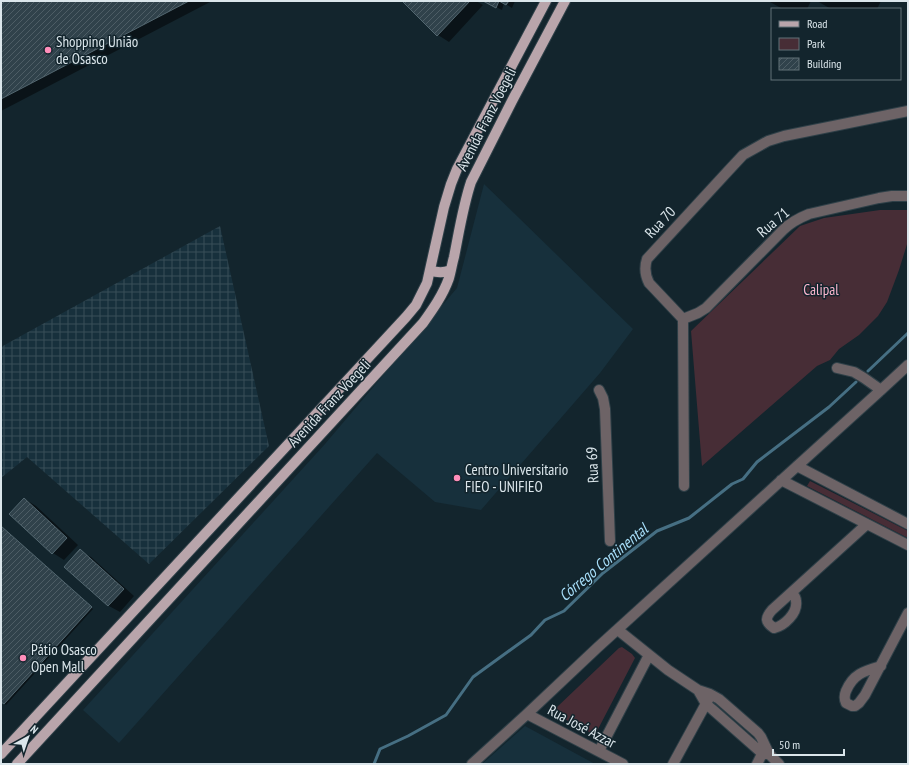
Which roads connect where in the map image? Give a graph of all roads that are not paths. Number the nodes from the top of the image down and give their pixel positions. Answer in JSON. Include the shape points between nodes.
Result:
{"nodes":[{"id":1,"x":546,"y":1,"type":"edge"},
{"id":2,"x":565,"y":1,"type":"edge"},
{"id":3,"x":492,"y":104,"type":"junction"},
{"id":4,"x":908,"y":111,"type":"edge"},
{"id":5,"x":489,"y":145,"type":"junction"},
{"id":6,"x":907,"y":196,"type":"edge"},
{"id":7,"x":430,"y":270,"type":"junction"},
{"id":8,"x":451,"y":270,"type":"junction"},
{"id":9,"x":427,"y":284,"type":"junction"},
{"id":10,"x":443,"y":291,"type":"junction"},
{"id":11,"x":683,"y":319,"type":"junction"},
{"id":12,"x":908,"y":365,"type":"edge"},
{"id":13,"x":838,"y":368,"type":"dead end"},
{"id":14,"x":598,"y":390,"type":"dead end"},
{"id":15,"x":882,"y":390,"type":"junction"},
{"id":16,"x":797,"y":466,"type":"junction"},
{"id":17,"x":781,"y":480,"type":"junction"},
{"id":18,"x":684,"y":486,"type":"dead end"},
{"id":19,"x":867,"y":524,"type":"junction"},
{"id":20,"x":908,"y":524,"type":"edge"},
{"id":21,"x":610,"y":541,"type":"dead end"},
{"id":22,"x":908,"y":545,"type":"edge"},
{"id":23,"x":792,"y":592,"type":"dead end"},
{"id":24,"x":908,"y":613,"type":"edge"},
{"id":25,"x":618,"y":630,"type":"junction"},
{"id":26,"x":649,"y":655,"type":"junction"},
{"id":27,"x":881,"y":666,"type":"dead end"},
{"id":28,"x":698,"y":690,"type":"junction"},
{"id":29,"x":710,"y":694,"type":"junction"},
{"id":30,"x":706,"y":704,"type":"junction"},
{"id":31,"x":527,"y":714,"type":"junction"},
{"id":32,"x":599,"y":751,"type":"junction"},
{"id":33,"x":766,"y":751,"type":"junction"},
{"id":34,"x":1,"y":754,"type":"edge"},
{"id":35,"x":17,"y":764,"type":"edge"},
{"id":36,"x":472,"y":764,"type":"edge"},
{"id":37,"x":623,"y":764,"type":"edge"},
{"id":38,"x":673,"y":764,"type":"edge"},
{"id":39,"x":757,"y":764,"type":"edge"},
{"id":40,"x":779,"y":764,"type":"edge"}],
"edges":[{"from":1,"to":3,"type":"main road","name":"Avenida Franz Voegeli"},
{"from":2,"to":5,"type":"main road","name":"Avenida Franz Voegeli"},
{"from":3,"to":5,"type":"main road","via":[[498,120]]},
{"from":3,"to":7,"type":"main road","name":"Avenida Franz Voegeli","via":[[451,184]]},
{"from":4,"to":11,"type":"street","name":"Rua 70","via":[[784,136],[768,141],[743,155],[647,259],[646,277],[649,283]]},
{"from":5,"to":8,"type":"main road","name":"Avenida Franz Voegeli","via":[[466,196]]},
{"from":6,"to":11,"type":"street","name":"Rua 71","via":[[879,198],[809,214],[795,220],[706,308]]},
{"from":7,"to":8,"type":"main road","via":[[441,273]]},
{"from":7,"to":9,"type":"main road","name":"Avenida Franz Voegeli"},
{"from":8,"to":10,"type":"main road","name":"Avenida Franz Voegeli"},
{"from":9,"to":10,"type":"main road"},
{"from":9,"to":34,"type":"main road","name":"Avenida Franz Voegeli","via":[[406,317]]},
{"from":10,"to":35,"type":"main road","name":"Avenida Franz Voegeli","via":[[423,323]]},
{"from":11,"to":18,"type":"street"},
{"from":12,"to":15,"type":"street"},
{"from":13,"to":15,"type":"street","via":[[854,372]]},
{"from":14,"to":21,"type":"street","name":"Rua 69","via":[[605,409]]},
{"from":15,"to":16,"type":"street"},
{"from":16,"to":17,"type":"street"},
{"from":16,"to":20,"type":"street"},
{"from":17,"to":19,"type":"street"},
{"from":17,"to":25,"type":"street"},
{"from":19,"to":22,"type":"street"},
{"from":19,"to":23,"type":"street"},
{"from":24,"to":27,"type":"street"},
{"from":25,"to":26,"type":"street"},
{"from":25,"to":31,"type":"street"},
{"from":26,"to":28,"type":"street"},
{"from":26,"to":32,"type":"street"},
{"from":28,"to":29,"type":"street"},
{"from":28,"to":30,"type":"street"},
{"from":29,"to":30,"type":"street"},
{"from":29,"to":33,"type":"street","via":[[758,733]]},
{"from":30,"to":33,"type":"street"},
{"from":30,"to":38,"type":"street"},
{"from":31,"to":32,"type":"street","name":"Rua José Azzar"},
{"from":31,"to":36,"type":"street"},
{"from":32,"to":37,"type":"street","name":"Rua José Azzar"},
{"from":33,"to":39,"type":"street"},
{"from":33,"to":40,"type":"street"}]}
